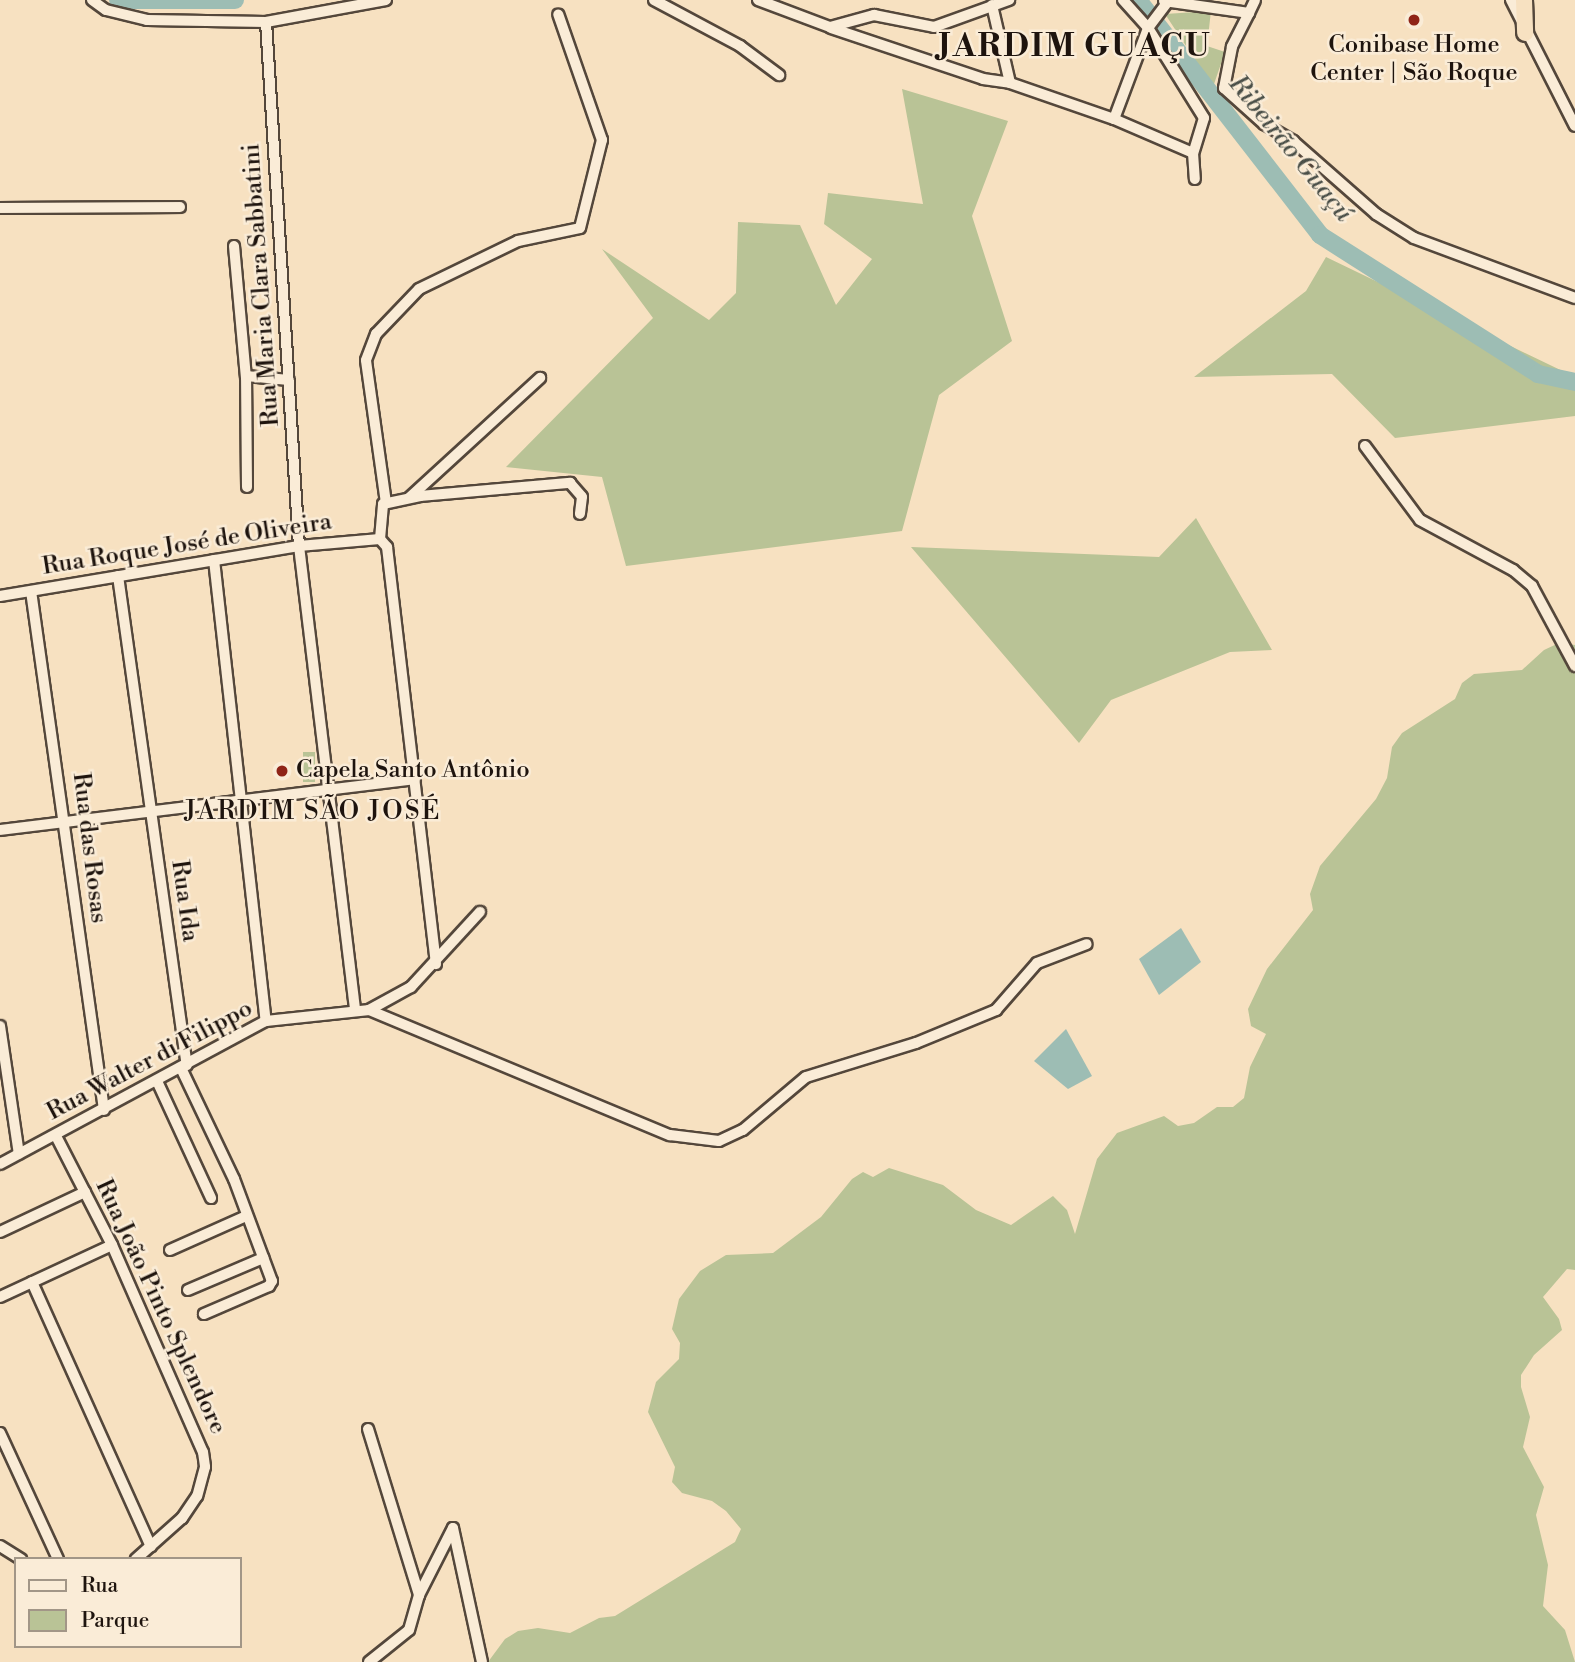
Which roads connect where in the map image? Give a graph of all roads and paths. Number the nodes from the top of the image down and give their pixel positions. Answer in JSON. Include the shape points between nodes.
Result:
{"nodes":[{"id":1,"x":92,"y":0,"type":"edge"},
{"id":2,"x":386,"y":0,"type":"edge"},
{"id":3,"x":654,"y":0,"type":"edge"},
{"id":4,"x":758,"y":0,"type":"edge"},
{"id":5,"x":1009,"y":0,"type":"edge"},
{"id":6,"x":1123,"y":0,"type":"edge"},
{"id":7,"x":1255,"y":0,"type":"edge"},
{"id":8,"x":1511,"y":0,"type":"edge"},
{"id":9,"x":1524,"y":0,"type":"edge"},
{"id":10,"x":1165,"y":1,"type":"edge"},
{"id":11,"x":992,"y":5,"type":"junction"},
{"id":12,"x":558,"y":13,"type":"dead end"},
{"id":13,"x":1249,"y":13,"type":"junction"},
{"id":14,"x":265,"y":22,"type":"junction"},
{"id":15,"x":1152,"y":22,"type":"junction"},
{"id":16,"x":830,"y":27,"type":"junction"},
{"id":17,"x":1525,"y":33,"type":"junction"},
{"id":18,"x":779,"y":75,"type":"dead end"},
{"id":19,"x":1010,"y":83,"type":"junction"},
{"id":20,"x":1114,"y":119,"type":"junction"},
{"id":21,"x":1575,"y":126,"type":"edge"},
{"id":22,"x":1193,"y":153,"type":"junction"},
{"id":23,"x":1195,"y":179,"type":"dead end"},
{"id":24,"x":180,"y":207,"type":"dead end"},
{"id":25,"x":0,"y":208,"type":"edge"},
{"id":26,"x":234,"y":246,"type":"dead end"},
{"id":27,"x":1575,"y":298,"type":"edge"},
{"id":28,"x":246,"y":377,"type":"junction"},
{"id":29,"x":540,"y":378,"type":"dead end"},
{"id":30,"x":289,"y":380,"type":"junction"},
{"id":31,"x":1365,"y":446,"type":"dead end"},
{"id":32,"x":247,"y":487,"type":"dead end"},
{"id":33,"x":408,"y":499,"type":"junction"},
{"id":34,"x":386,"y":503,"type":"junction"},
{"id":35,"x":580,"y":514,"type":"dead end"},
{"id":36,"x":380,"y":539,"type":"junction"},
{"id":37,"x":299,"y":547,"type":"junction"},
{"id":38,"x":214,"y":560,"type":"junction"},
{"id":39,"x":118,"y":576,"type":"junction"},
{"id":40,"x":31,"y":591,"type":"junction"},
{"id":41,"x":0,"y":596,"type":"edge"},
{"id":42,"x":1575,"y":666,"type":"edge"},
{"id":43,"x":415,"y":779,"type":"junction"},
{"id":44,"x":327,"y":790,"type":"junction"},
{"id":45,"x":239,"y":801,"type":"junction"},
{"id":46,"x":150,"y":809,"type":"junction"},
{"id":47,"x":66,"y":822,"type":"junction"},
{"id":48,"x":0,"y":830,"type":"edge"},
{"id":49,"x":480,"y":912,"type":"dead end"},
{"id":50,"x":1087,"y":944,"type":"dead end"},
{"id":51,"x":436,"y":964,"type":"junction"},
{"id":52,"x":369,"y":1010,"type":"junction"},
{"id":53,"x":355,"y":1011,"type":"junction"},
{"id":54,"x":266,"y":1021,"type":"junction"},
{"id":55,"x":0,"y":1026,"type":"edge"},
{"id":56,"x":184,"y":1067,"type":"junction"},
{"id":57,"x":157,"y":1082,"type":"junction"},
{"id":58,"x":104,"y":1110,"type":"junction"},
{"id":59,"x":56,"y":1136,"type":"junction"},
{"id":60,"x":19,"y":1154,"type":"junction"},
{"id":61,"x":0,"y":1164,"type":"edge"},
{"id":62,"x":85,"y":1192,"type":"junction"},
{"id":63,"x":211,"y":1198,"type":"dead end"},
{"id":64,"x":244,"y":1217,"type":"junction"},
{"id":65,"x":0,"y":1231,"type":"edge"},
{"id":66,"x":112,"y":1245,"type":"junction"},
{"id":67,"x":170,"y":1250,"type":"dead end"},
{"id":68,"x":263,"y":1258,"type":"junction"},
{"id":69,"x":32,"y":1282,"type":"junction"},
{"id":70,"x":188,"y":1290,"type":"dead end"},
{"id":71,"x":0,"y":1297,"type":"edge"},
{"id":72,"x":204,"y":1314,"type":"dead end"},
{"id":73,"x":368,"y":1429,"type":"dead end"},
{"id":74,"x":0,"y":1433,"type":"edge"},
{"id":75,"x":0,"y":1546,"type":"edge"},
{"id":76,"x":151,"y":1546,"type":"junction"},
{"id":77,"x":18,"y":1557,"type":"edge"},
{"id":78,"x":57,"y":1557,"type":"edge"},
{"id":79,"x":138,"y":1557,"type":"edge"},
{"id":80,"x":419,"y":1595,"type":"junction"},
{"id":81,"x":373,"y":1661,"type":"edge"},
{"id":82,"x":482,"y":1662,"type":"edge"}],
"edges":[{"from":1,"to":14,"type":"street","via":[[106,10],[147,20]]},
{"from":2,"to":14,"type":"street"},
{"from":3,"to":18,"type":"street","via":[[709,27]]},
{"from":4,"to":16,"type":"street"},
{"from":5,"to":11,"type":"street"},
{"from":6,"to":15,"type":"street"},
{"from":7,"to":13,"type":"street"},
{"from":8,"to":17,"type":"street"},
{"from":9,"to":17,"type":"highway"},
{"from":10,"to":13,"type":"street"},
{"from":10,"to":15,"type":"street"},
{"from":11,"to":16,"type":"street","via":[[934,27],[874,15]]},
{"from":11,"to":19,"type":"street"},
{"from":12,"to":34,"type":"street","via":[[602,140],[580,228],[518,241],[419,289],[376,334],[366,360]]},
{"from":13,"to":27,"type":"street","via":[[1233,47],[1224,88],[1264,124],[1316,160],[1376,214],[1414,238]]},
{"from":14,"to":30,"type":"street","name":"Rua Maria Clara Sabbatini"},
{"from":15,"to":20,"type":"street"},
{"from":15,"to":22,"type":"street","via":[[1204,118]]},
{"from":16,"to":19,"type":"street","via":[[983,79]]},
{"from":17,"to":21,"type":"street"},
{"from":19,"to":20,"type":"street"},
{"from":20,"to":22,"type":"street"},
{"from":22,"to":23,"type":"street"},
{"from":24,"to":25,"type":"street"},
{"from":26,"to":28,"type":"street"},
{"from":28,"to":30,"type":"street"},
{"from":28,"to":32,"type":"street"},
{"from":29,"to":33,"type":"street"},
{"from":30,"to":37,"type":"street","name":"Rua Maria Clara Sabbatini"},
{"from":31,"to":42,"type":"street","via":[[1420,520],[1513,570],[1532,586]]},
{"from":33,"to":34,"type":"street"},
{"from":33,"to":35,"type":"street","via":[[570,484],[582,497]]},
{"from":34,"to":36,"type":"street"},
{"from":36,"to":37,"type":"street","name":"Rua Roque José de Oliveira"},
{"from":36,"to":43,"type":"street","via":[[387,547]]},
{"from":37,"to":38,"type":"street","name":"Rua Roque José de Oliveira"},
{"from":37,"to":44,"type":"street","name":"Rua Maria Clara Sabbatini"},
{"from":38,"to":39,"type":"street","name":"Rua Roque José de Oliveira"},
{"from":38,"to":45,"type":"street"},
{"from":39,"to":40,"type":"street","name":"Rua Roque José de Oliveira"},
{"from":39,"to":46,"type":"street","name":"Rua Ida"},
{"from":40,"to":41,"type":"street","name":"Rua Roque José de Oliveira"},
{"from":40,"to":47,"type":"street","name":"Rua das Rosas"},
{"from":43,"to":44,"type":"street"},
{"from":43,"to":51,"type":"street"},
{"from":44,"to":45,"type":"street"},
{"from":44,"to":53,"type":"street","name":"Rua Maria Clara Sabbatini"},
{"from":45,"to":46,"type":"street"},
{"from":45,"to":54,"type":"street"},
{"from":46,"to":47,"type":"street"},
{"from":46,"to":56,"type":"street","name":"Rua Ida"},
{"from":47,"to":48,"type":"street"},
{"from":47,"to":58,"type":"street","name":"Rua das Rosas"},
{"from":49,"to":51,"type":"street","name":"Rua Walter di Filippo"},
{"from":50,"to":52,"type":"street","via":[[1037,963],[996,1010],[916,1043],[806,1077],[743,1130],[719,1141],[670,1135]]},
{"from":51,"to":52,"type":"street","name":"Rua Walter di Filippo","via":[[411,987]]},
{"from":52,"to":53,"type":"street","name":"Rua Walter di Filippo"},
{"from":53,"to":54,"type":"street","name":"Rua Walter di Filippo"},
{"from":54,"to":56,"type":"street","name":"Rua Walter di Filippo"},
{"from":55,"to":60,"type":"street"},
{"from":56,"to":57,"type":"street","name":"Rua Walter di Filippo"},
{"from":56,"to":64,"type":"street","name":"Rua Ida","via":[[234,1180]]},
{"from":57,"to":58,"type":"street","name":"Rua Walter di Filippo"},
{"from":57,"to":63,"type":"street"},
{"from":58,"to":59,"type":"street","name":"Rua Walter di Filippo"},
{"from":59,"to":60,"type":"street","name":"Rua Walter di Filippo"},
{"from":59,"to":62,"type":"street","name":"Rua João Pinto Splendore"},
{"from":60,"to":61,"type":"street","name":"Rua Walter di Filippo"},
{"from":62,"to":65,"type":"street"},
{"from":62,"to":66,"type":"street","name":"Rua João Pinto Splendore"},
{"from":64,"to":67,"type":"street"},
{"from":64,"to":68,"type":"street","name":"Rua Ida"},
{"from":66,"to":69,"type":"street"},
{"from":66,"to":76,"type":"street","name":"Rua João Pinto Splendore","via":[[204,1452],[197,1496],[182,1518]]},
{"from":68,"to":70,"type":"street"},
{"from":68,"to":72,"type":"street","name":"Rua Ida","via":[[272,1278],[270,1286]]},
{"from":69,"to":71,"type":"street"},
{"from":69,"to":76,"type":"street"},
{"from":73,"to":80,"type":"street"},
{"from":74,"to":78,"type":"street"},
{"from":75,"to":77,"type":"street"},
{"from":76,"to":79,"type":"street","name":"Rua João Pinto Splendore"},
{"from":80,"to":81,"type":"street","via":[[409,1630]]},
{"from":80,"to":82,"type":"street","via":[[453,1528]]}]}
